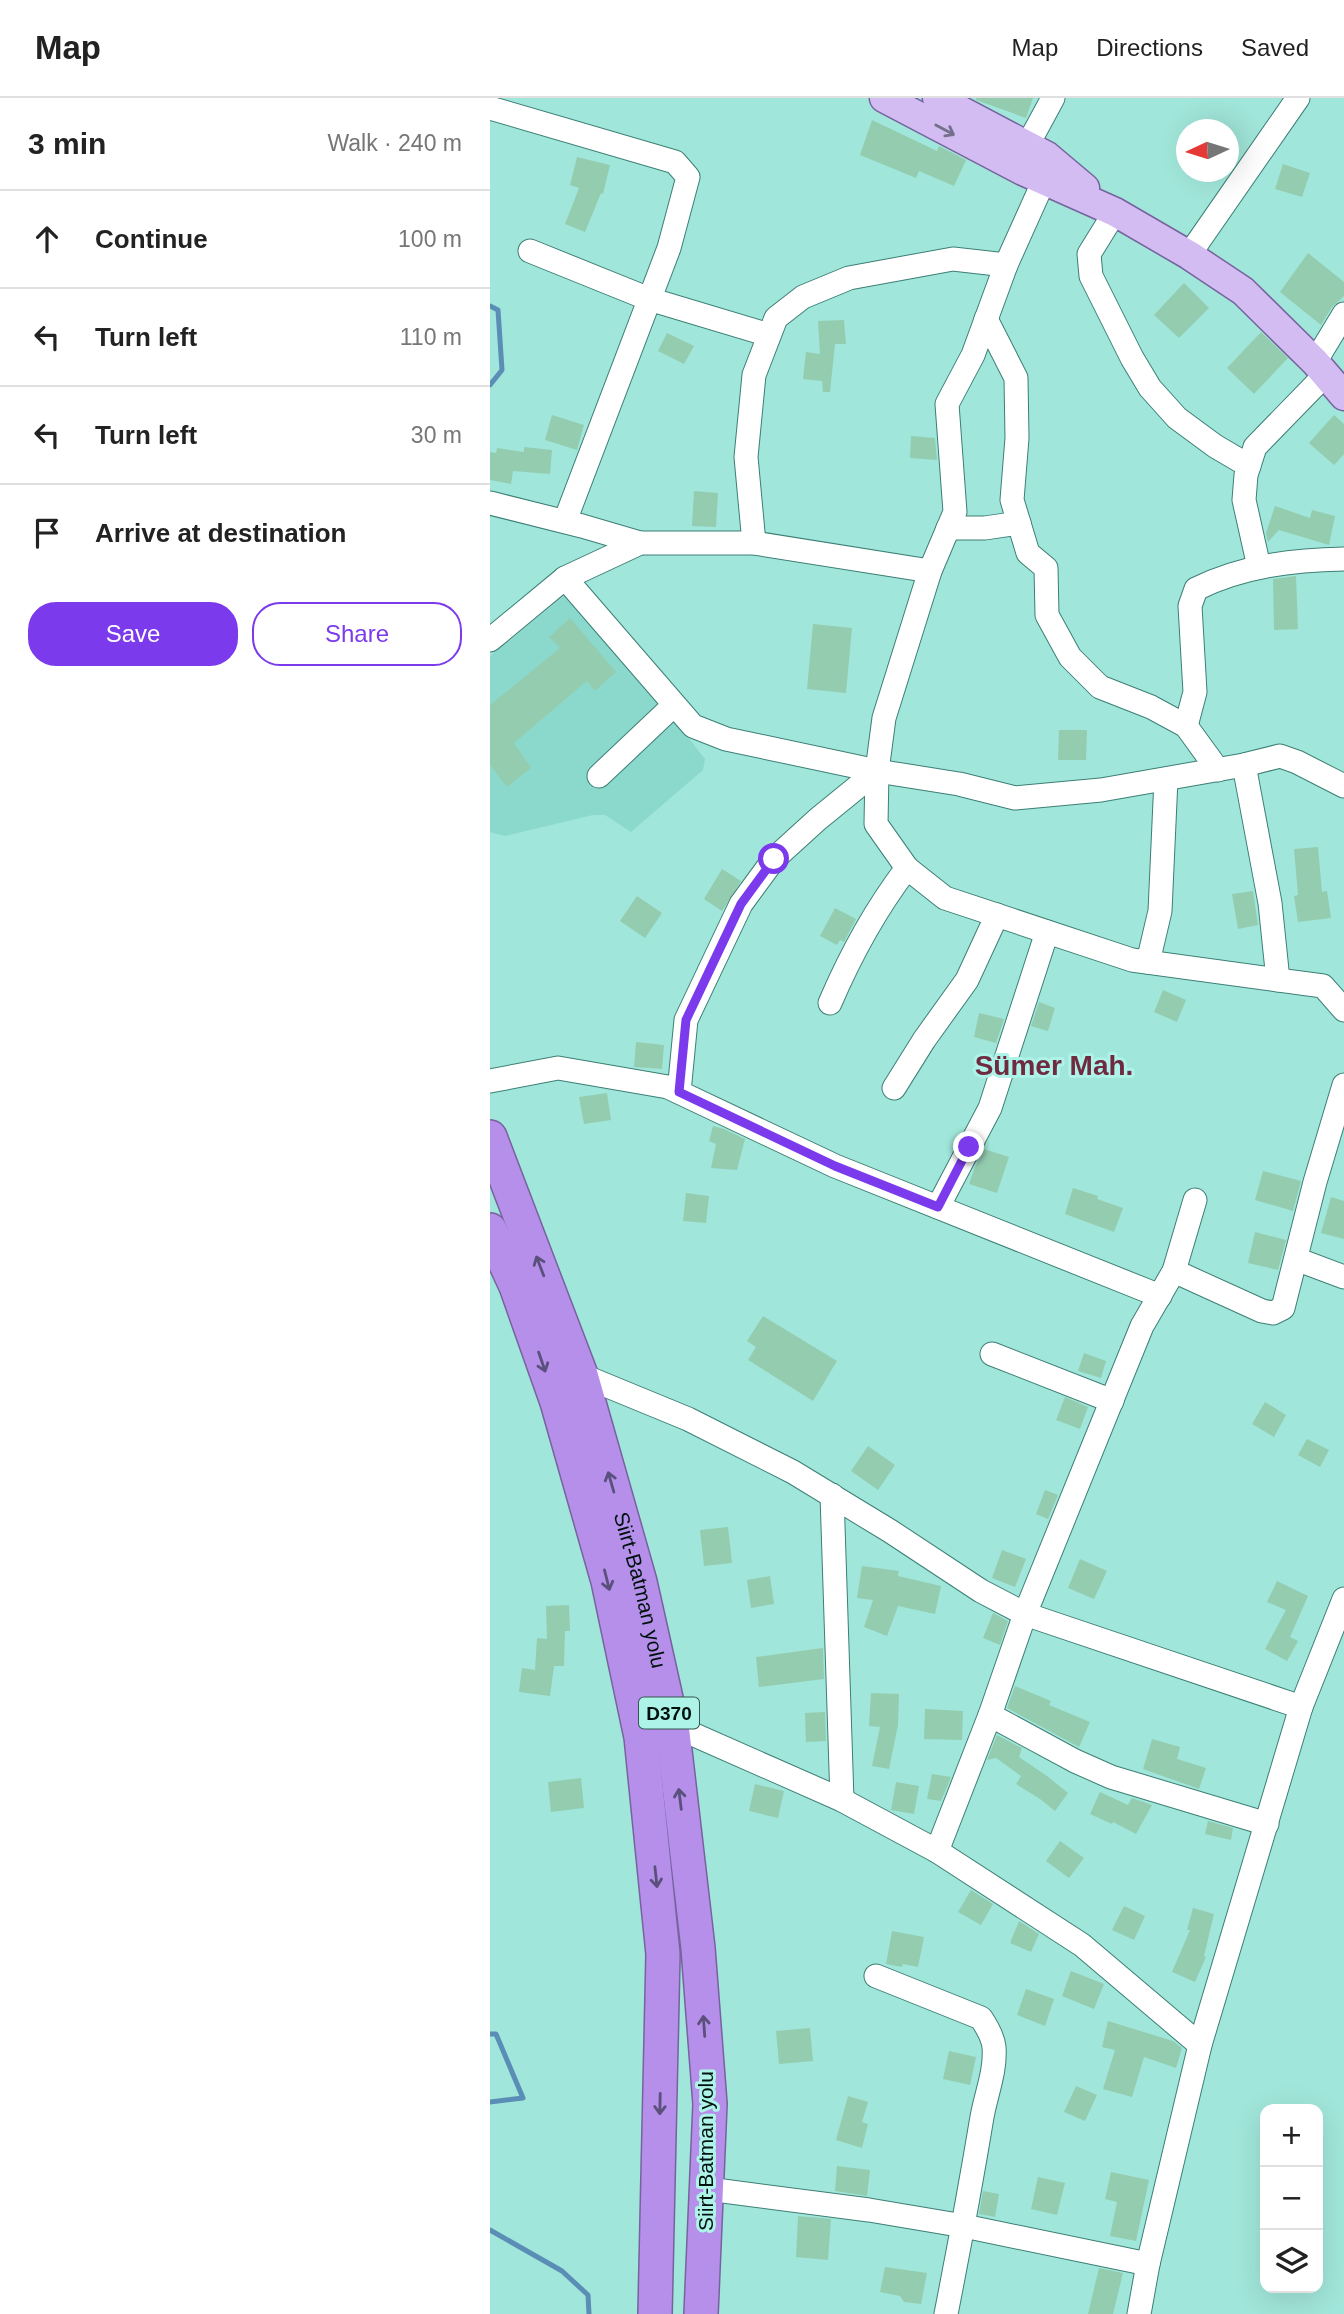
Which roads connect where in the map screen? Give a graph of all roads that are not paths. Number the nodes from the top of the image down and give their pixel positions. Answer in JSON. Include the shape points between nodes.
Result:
{"nodes":[{"id":1,"x":884,"y":98,"type":"edge"},
{"id":2,"x":1053,"y":98,"type":"edge"},
{"id":3,"x":1298,"y":98,"type":"edge"},
{"id":4,"x":951,"y":102,"type":"edge"},
{"id":5,"x":490,"y":108,"type":"edge"},
{"id":6,"x":1027,"y":146,"type":"junction"},
{"id":7,"x":1048,"y":171,"type":"junction"},
{"id":8,"x":1115,"y":212,"type":"junction"},
{"id":9,"x":530,"y":251,"type":"dead end"},
{"id":10,"x":1189,"y":255,"type":"junction"},
{"id":11,"x":1006,"y":265,"type":"junction"},
{"id":12,"x":649,"y":299,"type":"junction"},
{"id":13,"x":1344,"y":314,"type":"edge"},
{"id":14,"x":986,"y":319,"type":"junction"},
{"id":15,"x":769,"y":335,"type":"junction"},
{"id":16,"x":1320,"y":368,"type":"junction"},
{"id":17,"x":1344,"y":396,"type":"edge"},
{"id":18,"x":1249,"y":466,"type":"junction"},
{"id":19,"x":490,"y":503,"type":"edge"},
{"id":20,"x":565,"y":522,"type":"junction"},
{"id":21,"x":1019,"y":523,"type":"junction"},
{"id":22,"x":948,"y":528,"type":"junction"},
{"id":23,"x":640,"y":543,"type":"junction"},
{"id":24,"x":754,"y":543,"type":"junction"},
{"id":25,"x":1344,"y":559,"type":"edge"},
{"id":26,"x":1259,"y":566,"type":"junction"},
{"id":27,"x":930,"y":571,"type":"junction"},
{"id":28,"x":565,"y":578,"type":"junction"},
{"id":29,"x":490,"y":640,"type":"edge"},
{"id":30,"x":674,"y":705,"type":"junction"},
{"id":31,"x":1186,"y":726,"type":"junction"},
{"id":32,"x":1244,"y":765,"type":"junction"},
{"id":33,"x":1218,"y":770,"type":"junction"},
{"id":34,"x":877,"y":771,"type":"junction"},
{"id":35,"x":599,"y":776,"type":"dead end"},
{"id":36,"x":1166,"y":779,"type":"junction"},
{"id":37,"x":1344,"y":786,"type":"edge"},
{"id":38,"x":907,"y":868,"type":"junction"},
{"id":39,"x":997,"y":915,"type":"junction"},
{"id":40,"x":1047,"y":932,"type":"junction"},
{"id":41,"x":1148,"y":962,"type":"junction"},
{"id":42,"x":1278,"y":981,"type":"junction"},
{"id":43,"x":830,"y":1003,"type":"dead end"},
{"id":44,"x":1344,"y":1010,"type":"edge"},
{"id":45,"x":490,"y":1081,"type":"edge"},
{"id":46,"x":1344,"y":1085,"type":"edge"},
{"id":47,"x":894,"y":1088,"type":"dead end"},
{"id":48,"x":679,"y":1092,"type":"junction"},
{"id":49,"x":490,"y":1137,"type":"edge"},
{"id":50,"x":1195,"y":1200,"type":"dead end"},
{"id":51,"x":938,"y":1207,"type":"junction"},
{"id":52,"x":490,"y":1230,"type":"edge"},
{"id":53,"x":1296,"y":1259,"type":"junction"},
{"id":54,"x":1174,"y":1271,"type":"junction"},
{"id":55,"x":1344,"y":1277,"type":"edge"},
{"id":56,"x":1160,"y":1296,"type":"junction"},
{"id":57,"x":992,"y":1354,"type":"dead end"},
{"id":58,"x":581,"y":1375,"type":"junction"},
{"id":59,"x":1112,"y":1401,"type":"junction"},
{"id":60,"x":831,"y":1495,"type":"junction"},
{"id":61,"x":1344,"y":1599,"type":"edge"},
{"id":62,"x":1025,"y":1614,"type":"junction"},
{"id":63,"x":1301,"y":1707,"type":"junction"},
{"id":64,"x":990,"y":1715,"type":"junction"},
{"id":65,"x":672,"y":1725,"type":"junction"},
{"id":66,"x":842,"y":1800,"type":"junction"},
{"id":67,"x":1266,"y":1824,"type":"junction"},
{"id":68,"x":937,"y":1852,"type":"junction"},
{"id":69,"x":876,"y":1976,"type":"dead end"},
{"id":70,"x":1200,"y":2045,"type":"junction"},
{"id":71,"x":708,"y":2189,"type":"junction"},
{"id":72,"x":964,"y":2226,"type":"junction"},
{"id":73,"x":1148,"y":2264,"type":"junction"},
{"id":74,"x":655,"y":2314,"type":"edge"},
{"id":75,"x":701,"y":2314,"type":"edge"},
{"id":76,"x":946,"y":2314,"type":"edge"},
{"id":77,"x":1139,"y":2314,"type":"edge"}],
"edges":[{"from":1,"to":7,"type":"main road","one_way":true},
{"from":2,"to":6,"type":"street"},
{"from":3,"to":10,"type":"street"},
{"from":4,"to":6,"type":"main road"},
{"from":5,"to":12,"type":"street","via":[[675,162],[688,177],[669,248]]},
{"from":6,"to":7,"type":"main road"},
{"from":7,"to":8,"type":"main road"},
{"from":7,"to":11,"type":"street"},
{"from":8,"to":10,"type":"main road"},
{"from":8,"to":18,"type":"street","via":[[1088,254],[1091,276],[1132,358],[1150,388],[1177,418]]},
{"from":9,"to":12,"type":"street"},
{"from":10,"to":16,"type":"main road","via":[[1243,291]]},
{"from":11,"to":14,"type":"street"},
{"from":11,"to":15,"type":"street","via":[[953,259],[849,278],[803,297],[776,318]]},
{"from":12,"to":15,"type":"street"},
{"from":12,"to":20,"type":"street"},
{"from":13,"to":16,"type":"street"},
{"from":14,"to":21,"type":"street","via":[[1016,378],[1012,500]]},
{"from":14,"to":22,"type":"street","via":[[947,404],[955,512]]},
{"from":15,"to":24,"type":"street","via":[[754,375],[746,457]]},
{"from":16,"to":17,"type":"main road"},
{"from":16,"to":18,"type":"street","via":[[1255,447]]},
{"from":18,"to":26,"type":"street","via":[[1244,500]]},
{"from":19,"to":20,"type":"street"},
{"from":20,"to":23,"type":"street"},
{"from":21,"to":22,"type":"street"},
{"from":21,"to":31,"type":"street","via":[[1028,553],[1046,568],[1047,615],[1070,657],[1100,687]]},
{"from":22,"to":27,"type":"street"},
{"from":23,"to":24,"type":"street"},
{"from":23,"to":28,"type":"street"},
{"from":24,"to":27,"type":"street"},
{"from":25,"to":26,"type":"street"},
{"from":26,"to":31,"type":"street","via":[[1196,589],[1190,606],[1195,692]]},
{"from":27,"to":34,"type":"street","via":[[884,718]]},
{"from":28,"to":29,"type":"street"},
{"from":28,"to":30,"type":"street"},
{"from":30,"to":34,"type":"street","via":[[694,726],[726,739]]},
{"from":30,"to":35,"type":"street"},
{"from":31,"to":33,"type":"street"},
{"from":32,"to":33,"type":"street"},
{"from":32,"to":37,"type":"street","via":[[1280,756]]},
{"from":32,"to":42,"type":"street"},
{"from":33,"to":36,"type":"street"},
{"from":34,"to":36,"type":"street","via":[[1015,798]]},
{"from":34,"to":38,"type":"street","via":[[876,824]]},
{"from":34,"to":48,"type":"street","via":[[774,859],[741,904],[686,1020]]},
{"from":36,"to":41,"type":"street","via":[[1160,911]]},
{"from":38,"to":39,"type":"street","via":[[945,898]]},
{"from":38,"to":43,"type":"street","via":[[851,954]]},
{"from":39,"to":40,"type":"street"},
{"from":39,"to":47,"type":"street","via":[[967,980]]},
{"from":40,"to":41,"type":"street"},
{"from":40,"to":51,"type":"street","via":[[990,1108]]},
{"from":41,"to":42,"type":"street"},
{"from":42,"to":44,"type":"street","via":[[1323,986]]},
{"from":45,"to":48,"type":"street","via":[[558,1068]]},
{"from":46,"to":53,"type":"street"},
{"from":48,"to":51,"type":"street","via":[[835,1166]]},
{"from":58,"to":49,"type":"highway","name":"Siirt-Batman yolu","number":"D370","one_way":true},
{"from":50,"to":54,"type":"street"},
{"from":51,"to":56,"type":"street"},
{"from":52,"to":74,"type":"highway","name":"Siirt-Batman yolu","number":"D370","one_way":true,"via":[[516,1286],[556,1402],[608,1581],[641,1737],[663,1954]]},
{"from":53,"to":54,"type":"street","via":[[1283,1308],[1273,1313]]},
{"from":53,"to":55,"type":"street"},
{"from":54,"to":56,"type":"street"},
{"from":56,"to":59,"type":"street","via":[[1142,1326]]},
{"from":57,"to":59,"type":"street"},
{"from":58,"to":60,"type":"street","via":[[688,1419]]},
{"from":65,"to":58,"type":"highway","name":"Siirt-Batman yolu","number":"D370","one_way":true,"via":[[640,1582]]},
{"from":59,"to":62,"type":"street"},
{"from":60,"to":62,"type":"street"},
{"from":60,"to":66,"type":"street"},
{"from":61,"to":63,"type":"street"},
{"from":62,"to":63,"type":"street"},
{"from":62,"to":64,"type":"street"},
{"from":63,"to":67,"type":"street"},
{"from":64,"to":67,"type":"street","via":[[1111,1777]]},
{"from":64,"to":68,"type":"street"},
{"from":65,"to":66,"type":"street"},
{"from":71,"to":65,"type":"highway","name":"Siirt-Batman yolu","number":"D370","one_way":true,"via":[[710,2104],[700,1974]]},
{"from":66,"to":68,"type":"street"},
{"from":67,"to":70,"type":"street"},
{"from":68,"to":70,"type":"street","via":[[1082,1945]]},
{"from":69,"to":72,"type":"street","via":[[981,2018],[989,2029],[994,2064]]},
{"from":70,"to":73,"type":"street"},
{"from":71,"to":72,"type":"street"},
{"from":71,"to":75,"type":"highway","name":"Siirt-Batman yolu","number":"D370"},
{"from":72,"to":73,"type":"street"},
{"from":72,"to":76,"type":"street"},
{"from":73,"to":77,"type":"street"}]}
